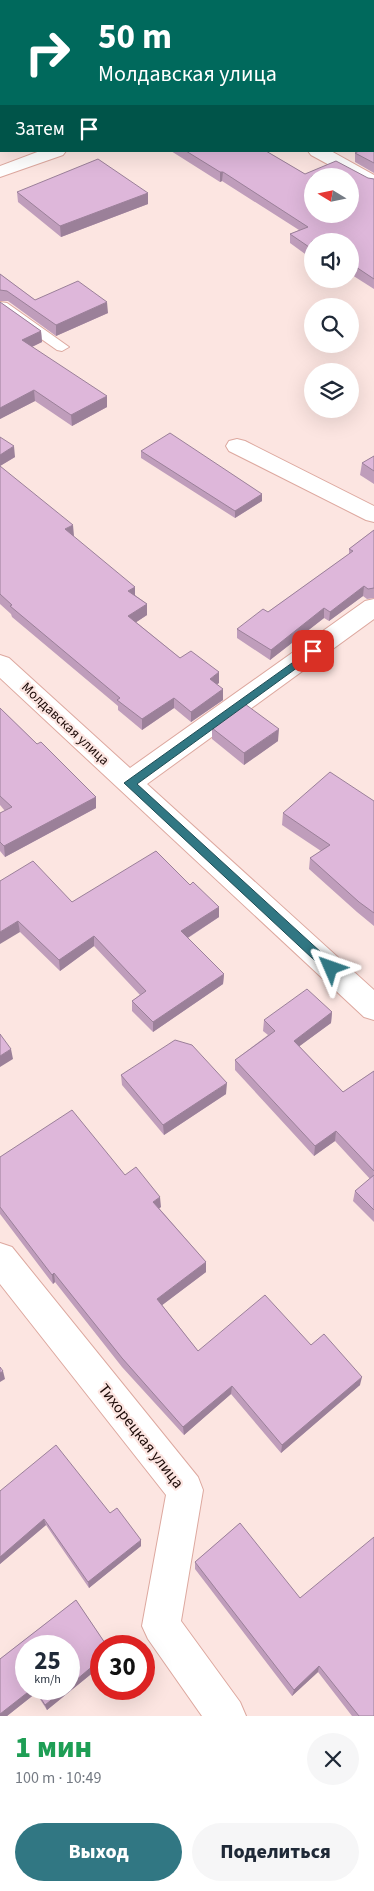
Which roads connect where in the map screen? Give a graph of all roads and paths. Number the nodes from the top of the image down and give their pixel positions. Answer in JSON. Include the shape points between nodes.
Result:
{"nodes":[{"id":1,"x":55,"y":152,"type":"edge"},
{"id":2,"x":319,"y":152,"type":"edge"},
{"id":3,"x":0,"y":172,"type":"edge"},
{"id":4,"x":374,"y":182,"type":"edge"},
{"id":5,"x":0,"y":306,"type":"edge"},
{"id":6,"x":62,"y":347,"type":"dead end"},
{"id":7,"x":237,"y":446,"type":"dead end"},
{"id":8,"x":374,"y":516,"type":"edge"},
{"id":9,"x":374,"y":607,"type":"edge"},
{"id":10,"x":0,"y":664,"type":"edge"},
{"id":11,"x":130,"y":783,"type":"junction"},
{"id":12,"x":374,"y":1008,"type":"edge"},
{"id":13,"x":0,"y":1258,"type":"edge"},
{"id":14,"x":226,"y":1716,"type":"edge"}],
"edges":[{"from":1,"to":3,"type":"street"},
{"from":2,"to":4,"type":"street"},
{"from":5,"to":6,"type":"lane"},
{"from":7,"to":8,"type":"street"},
{"from":9,"to":11,"type":"street"},
{"from":10,"to":11,"type":"street","name":"Молдавская улица"},
{"from":11,"to":12,"type":"street","name":"Молдавская улица"},
{"from":13,"to":14,"type":"street","name":"Тихорецкая улица","via":[[185,1490],[161,1626]]}]}
